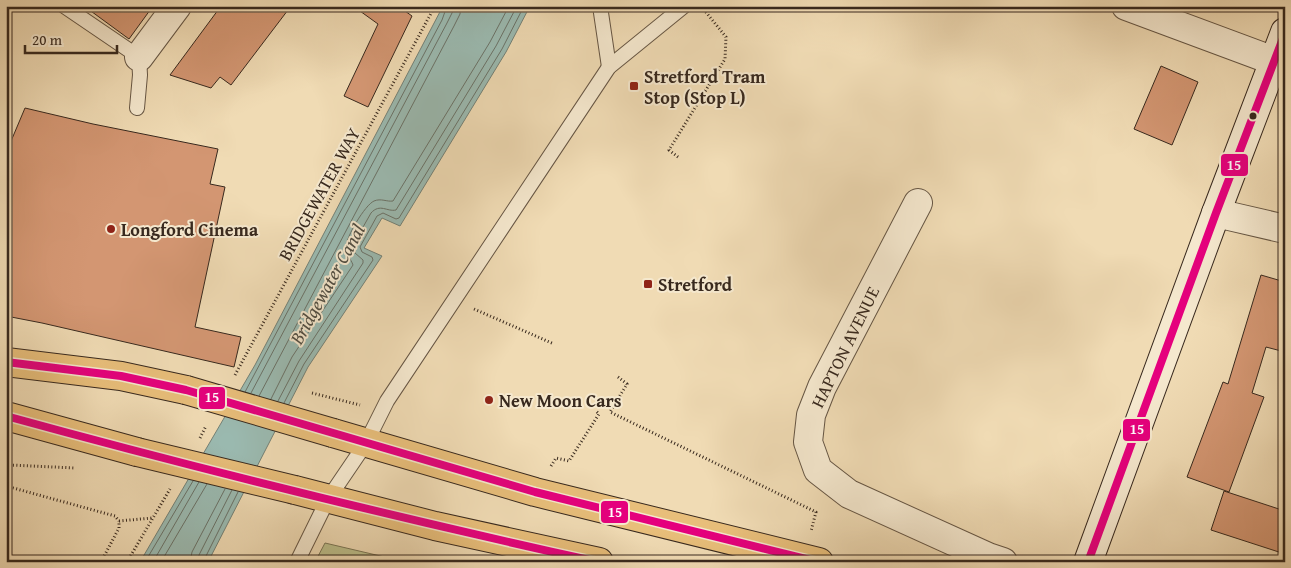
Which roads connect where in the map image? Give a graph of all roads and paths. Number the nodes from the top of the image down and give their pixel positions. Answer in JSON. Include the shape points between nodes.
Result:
{"nodes":[{"id":1,"x":64,"y":6,"type":"edge"},
{"id":2,"x":177,"y":6,"type":"edge"},
{"id":3,"x":435,"y":6,"type":"edge"},
{"id":4,"x":600,"y":6,"type":"edge"},
{"id":5,"x":684,"y":6,"type":"edge"},
{"id":6,"x":701,"y":6,"type":"edge"},
{"id":7,"x":1126,"y":6,"type":"edge"},
{"id":8,"x":1285,"y":32,"type":"edge"},
{"id":9,"x":139,"y":57,"type":"junction"},
{"id":10,"x":1274,"y":61,"type":"junction"},
{"id":11,"x":609,"y":67,"type":"junction"},
{"id":12,"x":137,"y":108,"type":"dead end"},
{"id":13,"x":678,"y":157,"type":"dead end"},
{"id":14,"x":918,"y":203,"type":"dead end"},
{"id":15,"x":1216,"y":213,"type":"junction"},
{"id":16,"x":1285,"y":229,"type":"edge"},
{"id":17,"x":473,"y":308,"type":"dead end"},
{"id":18,"x":554,"y":344,"type":"dead end"},
{"id":19,"x":6,"y":362,"type":"edge"},
{"id":20,"x":234,"y":376,"type":"dead end"},
{"id":21,"x":618,"y":377,"type":"dead end"},
{"id":22,"x":324,"y":396,"type":"dead end"},
{"id":23,"x":596,"y":411,"type":"dead end"},
{"id":24,"x":381,"y":412,"type":"junction"},
{"id":25,"x":6,"y":416,"type":"edge"},
{"id":26,"x":6,"y":434,"type":"edge"},
{"id":27,"x":103,"y":443,"type":"junction"},
{"id":28,"x":366,"y":443,"type":"junction"},
{"id":29,"x":6,"y":464,"type":"edge"},
{"id":30,"x":76,"y":468,"type":"dead end"},
{"id":31,"x":542,"y":481,"type":"junction"},
{"id":32,"x":6,"y":486,"type":"edge"},
{"id":33,"x":328,"y":499,"type":"junction"},
{"id":34,"x":164,"y":500,"type":"dead end"},
{"id":35,"x":152,"y":518,"type":"junction"},
{"id":36,"x":119,"y":521,"type":"junction"},
{"id":37,"x":809,"y":536,"type":"dead end"},
{"id":38,"x":101,"y":562,"type":"edge"},
{"id":39,"x":127,"y":562,"type":"edge"},
{"id":40,"x":297,"y":562,"type":"edge"},
{"id":41,"x":599,"y":562,"type":"edge"},
{"id":42,"x":819,"y":562,"type":"edge"},
{"id":43,"x":1003,"y":562,"type":"edge"},
{"id":44,"x":1088,"y":562,"type":"edge"}],
"edges":[{"from":1,"to":9,"type":"lane"},
{"from":2,"to":9,"type":"street"},
{"from":3,"to":20,"type":"path","name":"BRIDGEWATER WAY"},
{"from":4,"to":11,"type":"lane"},
{"from":5,"to":11,"type":"lane"},
{"from":6,"to":13,"type":"path","via":[[726,37],[725,59],[669,150]]},
{"from":7,"to":10,"type":"street"},
{"from":8,"to":10,"type":"street"},
{"from":9,"to":12,"type":"lane"},
{"from":10,"to":15,"type":"street"},
{"from":11,"to":24,"type":"lane"},
{"from":14,"to":43,"type":"street","name":"HAPTON AVENUE","via":[[822,387],[811,416],[808,442],[818,470],[849,494]]},
{"from":15,"to":16,"type":"street"},
{"from":15,"to":44,"type":"street"},
{"from":17,"to":18,"type":"path"},
{"from":19,"to":28,"type":"highway","bridge":true,"via":[[121,376],[186,390]]},
{"from":21,"to":37,"type":"path","via":[[627,384],[610,412],[816,512]]},
{"from":22,"to":24,"type":"path"},
{"from":23,"to":31,"type":"path","via":[[599,414],[570,461],[556,458]]},
{"from":24,"to":28,"type":"lane"},
{"from":25,"to":27,"type":"highway"},
{"from":26,"to":27,"type":"highway","via":[[40,443]]},
{"from":27,"to":33,"type":"highway","bridge":true},
{"from":28,"to":31,"type":"highway","via":[[468,473]]},
{"from":28,"to":33,"type":"lane"},
{"from":29,"to":30,"type":"path"},
{"from":31,"to":42,"type":"highway"},
{"from":32,"to":36,"type":"path","via":[[115,516]]},
{"from":33,"to":40,"type":"lane"},
{"from":33,"to":41,"type":"highway"},
{"from":34,"to":35,"type":"path"},
{"from":35,"to":36,"type":"path"},
{"from":35,"to":39,"type":"path"},
{"from":36,"to":38,"type":"path","via":[[119,528]]}]}
